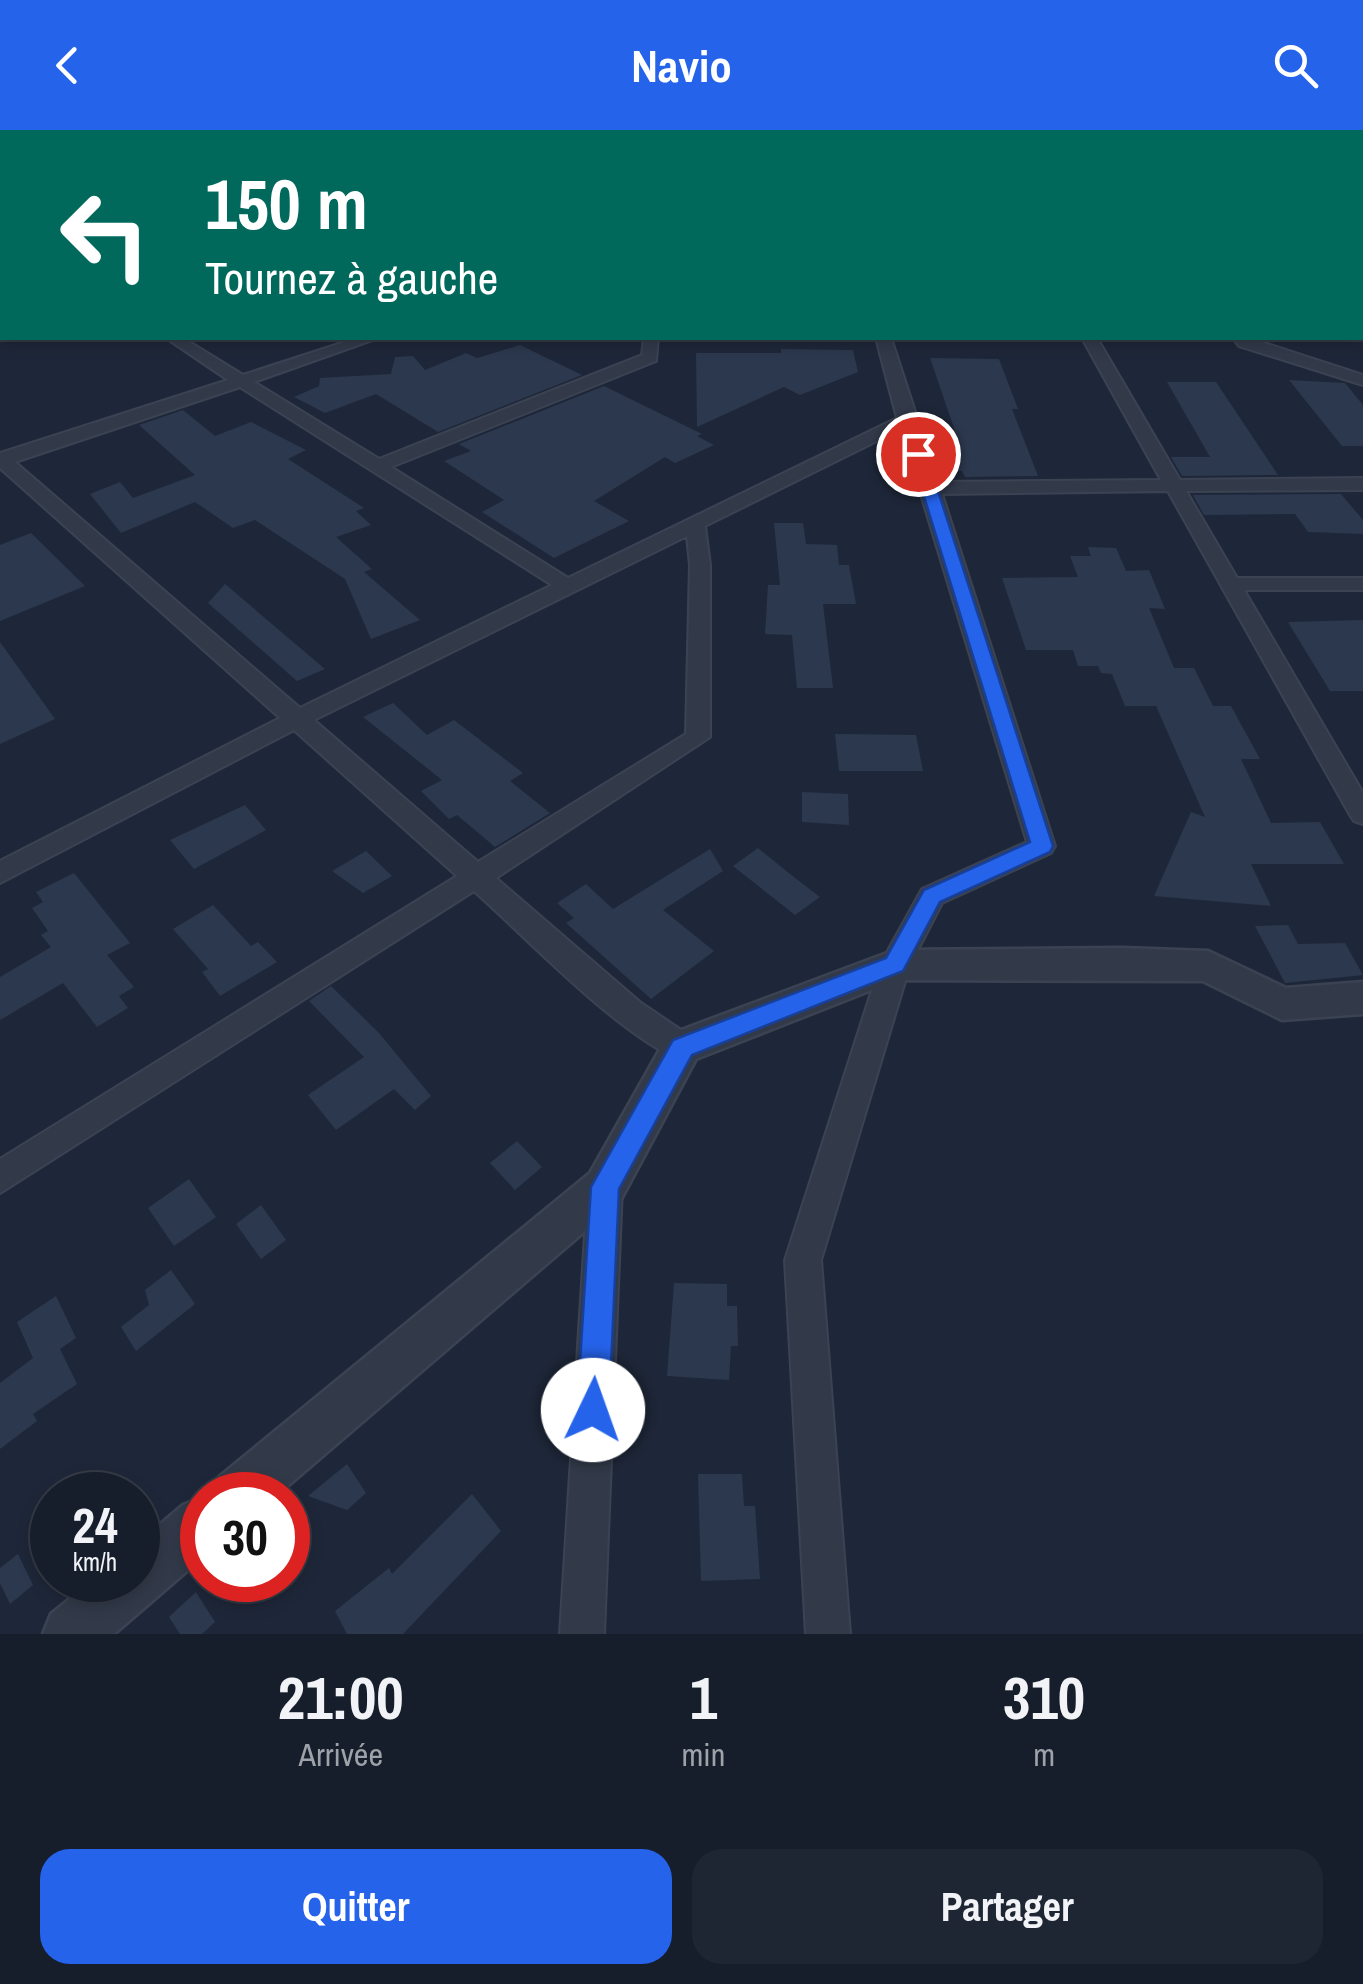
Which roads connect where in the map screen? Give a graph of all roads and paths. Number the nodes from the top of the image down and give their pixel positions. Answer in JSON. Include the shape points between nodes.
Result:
{"nodes":[{"id":1,"x":176,"y":340,"type":"edge"},
{"id":2,"x":365,"y":340,"type":"edge"},
{"id":3,"x":651,"y":340,"type":"edge"},
{"id":4,"x":884,"y":340,"type":"edge"},
{"id":5,"x":1090,"y":340,"type":"edge"},
{"id":6,"x":1244,"y":340,"type":"edge"},
{"id":7,"x":1363,"y":380,"type":"edge"},
{"id":8,"x":242,"y":381,"type":"junction"},
{"id":9,"x":906,"y":420,"type":"junction"},
{"id":10,"x":1,"y":460,"type":"edge"},
{"id":11,"x":378,"y":466,"type":"junction"},
{"id":12,"x":1363,"y":484,"type":"edge"},
{"id":13,"x":1172,"y":485,"type":"junction"},
{"id":14,"x":931,"y":488,"type":"junction"},
{"id":15,"x":695,"y":523,"type":"junction"},
{"id":16,"x":1231,"y":584,"type":"junction"},
{"id":17,"x":1363,"y":584,"type":"edge"},
{"id":18,"x":569,"y":587,"type":"junction"},
{"id":19,"x":297,"y":718,"type":"junction"},
{"id":20,"x":1363,"y":815,"type":"edge"},
{"id":21,"x":0,"y":872,"type":"edge"},
{"id":22,"x":476,"y":876,"type":"junction"},
{"id":23,"x":894,"y":964,"type":"junction"},
{"id":24,"x":1363,"y":998,"type":"edge"},
{"id":25,"x":682,"y":1047,"type":"junction"},
{"id":26,"x":0,"y":1177,"type":"edge"},
{"id":27,"x":605,"y":1187,"type":"junction"},
{"id":28,"x":264,"y":1472,"type":"edge"},
{"id":29,"x":180,"y":1542,"type":"edge"},
{"id":30,"x":160,"y":1559,"type":"edge"},
{"id":31,"x":109,"y":1602,"type":"edge"},
{"id":32,"x":71,"y":1634,"type":"edge"},
{"id":33,"x":582,"y":1634,"type":"edge"},
{"id":34,"x":828,"y":1634,"type":"edge"}],
"edges":[{"from":1,"to":8,"type":"street"},
{"from":2,"to":8,"type":"street"},
{"from":3,"to":11,"type":"street","via":[[650,358]]},
{"from":4,"to":9,"type":"street"},
{"from":5,"to":13,"type":"street"},
{"from":6,"to":7,"type":"street"},
{"from":8,"to":10,"type":"street"},
{"from":8,"to":11,"type":"street"},
{"from":9,"to":14,"type":"street"},
{"from":9,"to":15,"type":"street"},
{"from":10,"to":19,"type":"street"},
{"from":11,"to":18,"type":"street"},
{"from":12,"to":13,"type":"street"},
{"from":13,"to":14,"type":"street"},
{"from":13,"to":16,"type":"street"},
{"from":14,"to":23,"type":"street","via":[[1042,846],[932,896]]},
{"from":15,"to":18,"type":"street"},
{"from":15,"to":22,"type":"street","via":[[698,737]]},
{"from":16,"to":17,"type":"street"},
{"from":16,"to":20,"type":"street"},
{"from":18,"to":19,"type":"street"},
{"from":19,"to":21,"type":"street"},
{"from":19,"to":22,"type":"street"},
{"from":22,"to":25,"type":"street","via":[[630,1012]]},
{"from":22,"to":26,"type":"street"},
{"from":23,"to":24,"type":"street","via":[[1208,966],[1282,1004]]},
{"from":23,"to":25,"type":"street"},
{"from":23,"to":34,"type":"street","via":[[803,1260]]},
{"from":25,"to":27,"type":"street"},
{"from":27,"to":28,"type":"street"},
{"from":27,"to":33,"type":"street"},
{"from":29,"to":30,"type":"street"},
{"from":31,"to":32,"type":"street"}]}
